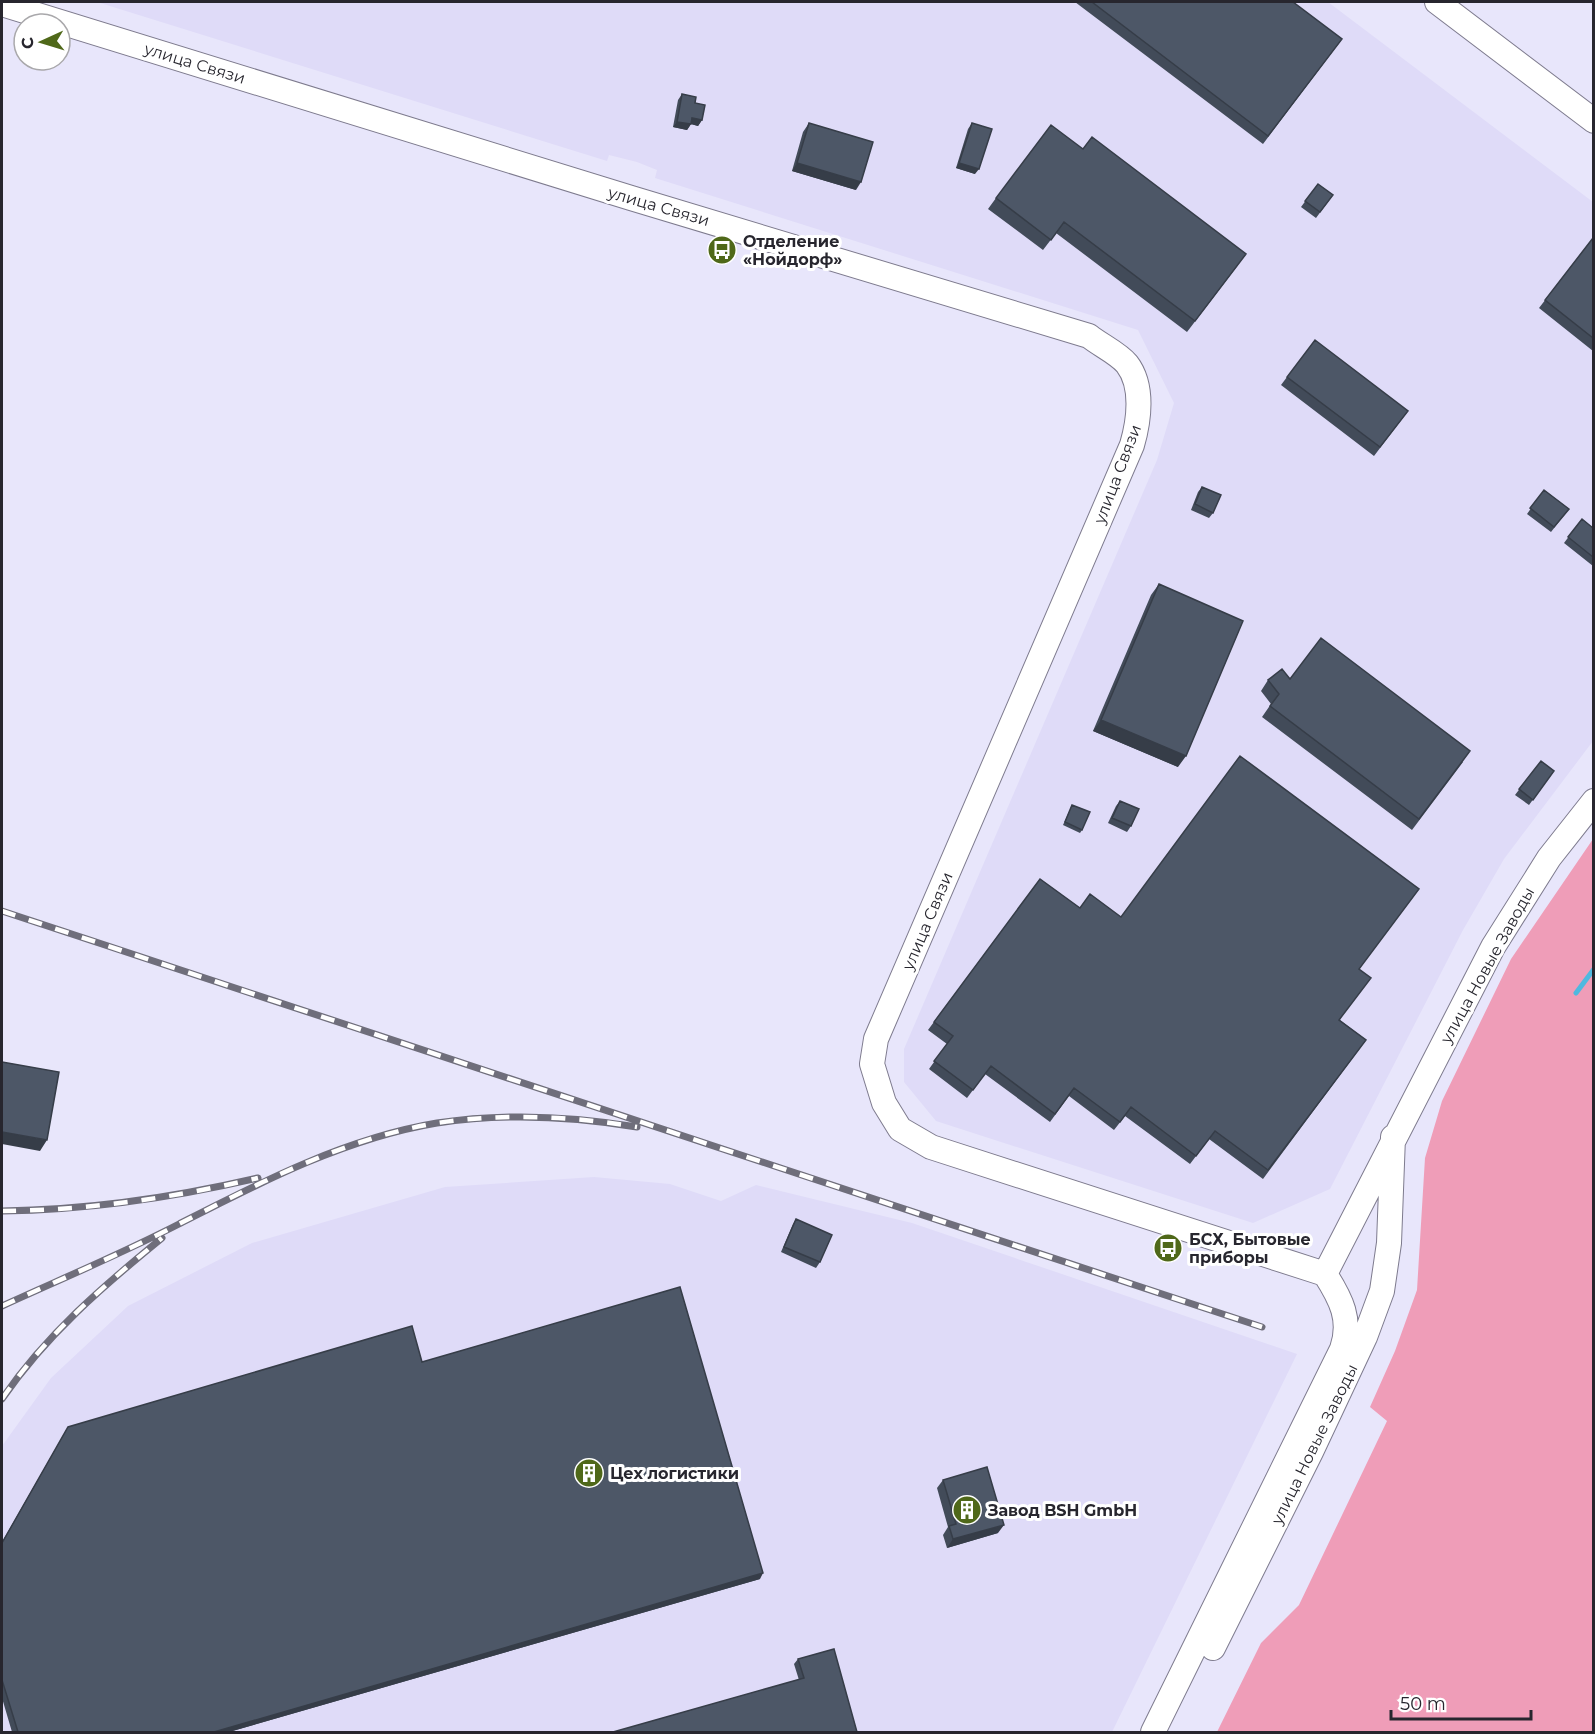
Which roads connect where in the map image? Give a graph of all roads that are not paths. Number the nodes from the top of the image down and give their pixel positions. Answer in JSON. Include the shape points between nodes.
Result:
{"nodes":[{"id":1,"x":1437,"y":2,"type":"edge"},
{"id":2,"x":2,"y":4,"type":"edge"},
{"id":3,"x":1593,"y":121,"type":"edge"},
{"id":4,"x":1593,"y":801,"type":"edge"},
{"id":5,"x":1393,"y":1137,"type":"junction"},
{"id":6,"x":1325,"y":1274,"type":"junction"},
{"id":7,"x":1153,"y":1732,"type":"edge"},
{"id":8,"x":1171,"y":1732,"type":"edge"}],
"edges":[{"from":1,"to":3,"type":"street"},
{"from":2,"to":6,"type":"street","name":"улица Связи","via":[[1089,336],[1127,364],[1137,388],[1139,422],[1132,445],[876,1039],[872,1064],[884,1104],[900,1129],[931,1147]]},
{"from":4,"to":5,"type":"street","name":"улица Новые Заводы","via":[[1550,858],[1493,946]]},
{"from":5,"to":6,"type":"street","name":"улица Новые Заводы"},
{"from":5,"to":8,"type":"street","name":"улица Новые Заводы","via":[[1389,1243],[1382,1291],[1365,1337]]},
{"from":6,"to":7,"type":"street","name":"улица Новые Заводы","via":[[1341,1300],[1347,1335],[1342,1349]]}]}
